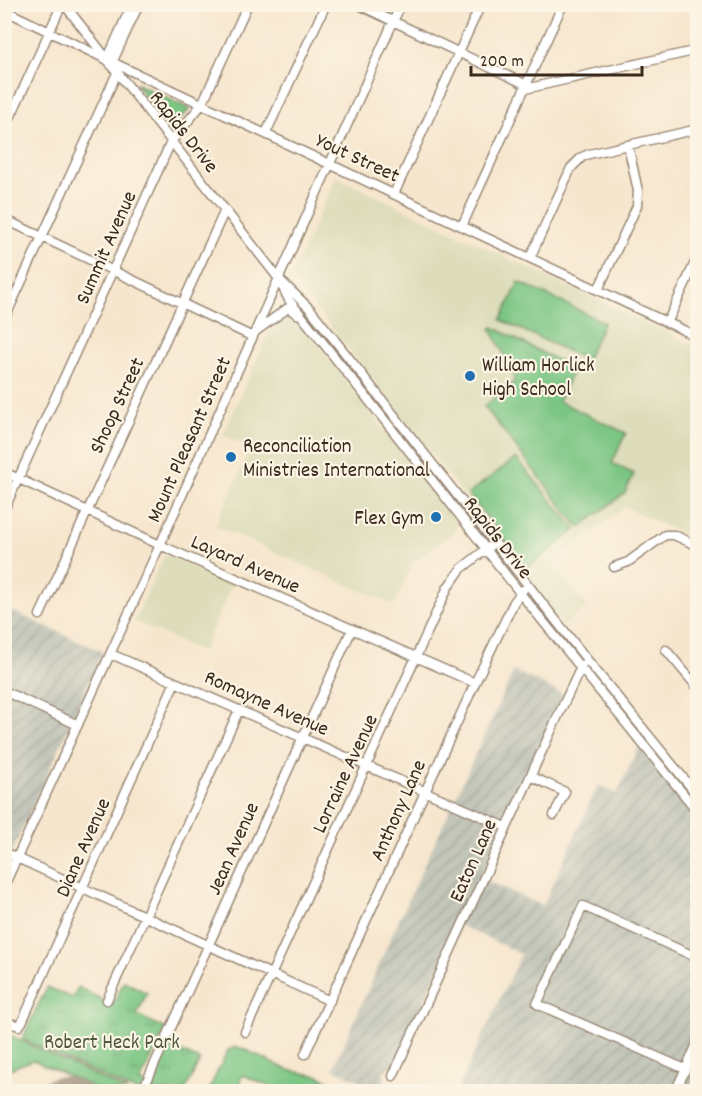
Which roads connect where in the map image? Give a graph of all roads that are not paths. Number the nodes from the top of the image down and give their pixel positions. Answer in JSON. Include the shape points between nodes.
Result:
{"nodes":[{"id":1,"x":63,"y":4,"type":"edge"},
{"id":2,"x":132,"y":4,"type":"edge"},
{"id":3,"x":139,"y":4,"type":"edge"},
{"id":4,"x":248,"y":4,"type":"edge"},
{"id":5,"x":326,"y":4,"type":"edge"},
{"id":6,"x":357,"y":4,"type":"edge"},
{"id":7,"x":401,"y":4,"type":"edge"},
{"id":8,"x":481,"y":4,"type":"edge"},
{"id":9,"x":563,"y":4,"type":"edge"},
{"id":10,"x":4,"y":10,"type":"edge"},
{"id":11,"x":393,"y":22,"type":"junction"},
{"id":12,"x":50,"y":31,"type":"junction"},
{"id":13,"x":698,"y":50,"type":"edge"},
{"id":14,"x":459,"y":53,"type":"junction"},
{"id":15,"x":110,"y":63,"type":"junction"},
{"id":16,"x":117,"y":73,"type":"junction"},
{"id":17,"x":526,"y":87,"type":"junction"},
{"id":18,"x":202,"y":104,"type":"junction"},
{"id":19,"x":698,"y":129,"type":"edge"},
{"id":20,"x":4,"y":131,"type":"edge"},
{"id":21,"x":266,"y":134,"type":"junction"},
{"id":22,"x":171,"y":142,"type":"junction"},
{"id":23,"x":628,"y":145,"type":"junction"},
{"id":24,"x":329,"y":164,"type":"junction"},
{"id":25,"x":394,"y":194,"type":"junction"},
{"id":26,"x":225,"y":210,"type":"junction"},
{"id":27,"x":4,"y":219,"type":"edge"},
{"id":28,"x":462,"y":226,"type":"junction"},
{"id":29,"x":43,"y":237,"type":"junction"},
{"id":30,"x":698,"y":256,"type":"edge"},
{"id":31,"x":530,"y":258,"type":"junction"},
{"id":32,"x":114,"y":271,"type":"junction"},
{"id":33,"x":279,"y":279,"type":"junction"},
{"id":34,"x":598,"y":290,"type":"junction"},
{"id":35,"x":182,"y":304,"type":"junction"},
{"id":36,"x":302,"y":317,"type":"junction"},
{"id":37,"x":4,"y":320,"type":"edge"},
{"id":38,"x":667,"y":322,"type":"junction"},
{"id":39,"x":254,"y":334,"type":"junction"},
{"id":40,"x":698,"y":337,"type":"edge"},
{"id":41,"x":4,"y":472,"type":"edge"},
{"id":42,"x":20,"y":479,"type":"junction"},
{"id":43,"x":4,"y":510,"type":"edge"},
{"id":44,"x":88,"y":510,"type":"junction"},
{"id":45,"x":494,"y":543,"type":"junction"},
{"id":46,"x":160,"y":545,"type":"junction"},
{"id":47,"x":698,"y":546,"type":"edge"},
{"id":48,"x":486,"y":549,"type":"junction"},
{"id":49,"x":614,"y":567,"type":"dead end"},
{"id":50,"x":528,"y":586,"type":"junction"},
{"id":51,"x":520,"y":593,"type":"junction"},
{"id":52,"x":40,"y":615,"type":"dead end"},
{"id":53,"x":352,"y":629,"type":"junction"},
{"id":54,"x":666,"y":650,"type":"dead end"},
{"id":55,"x":111,"y":654,"type":"junction"},
{"id":56,"x":416,"y":657,"type":"junction"},
{"id":57,"x":587,"y":661,"type":"junction"},
{"id":58,"x":580,"y":667,"type":"junction"},
{"id":59,"x":696,"y":681,"type":"edge"},
{"id":60,"x":175,"y":682,"type":"junction"},
{"id":61,"x":475,"y":683,"type":"junction"},
{"id":62,"x":4,"y":691,"type":"edge"},
{"id":63,"x":239,"y":710,"type":"junction"},
{"id":64,"x":78,"y":725,"type":"junction"},
{"id":65,"x":634,"y":726,"type":"junction"},
{"id":66,"x":303,"y":738,"type":"junction"},
{"id":67,"x":671,"y":764,"type":"junction"},
{"id":68,"x":366,"y":766,"type":"junction"},
{"id":69,"x":664,"y":770,"type":"junction"},
{"id":70,"x":530,"y":776,"type":"junction"},
{"id":71,"x":425,"y":791,"type":"junction"},
{"id":72,"x":698,"y":796,"type":"edge"},
{"id":73,"x":696,"y":808,"type":"edge"},
{"id":74,"x":554,"y":815,"type":"dead end"},
{"id":75,"x":506,"y":827,"type":"junction"},
{"id":76,"x":4,"y":852,"type":"edge"},
{"id":77,"x":17,"y":858,"type":"junction"},
{"id":78,"x":4,"y":886,"type":"edge"},
{"id":79,"x":83,"y":888,"type":"junction"},
{"id":80,"x":145,"y":916,"type":"junction"},
{"id":81,"x":208,"y":945,"type":"junction"},
{"id":82,"x":698,"y":958,"type":"edge"},
{"id":83,"x":272,"y":974,"type":"junction"},
{"id":84,"x":107,"y":1000,"type":"dead end"},
{"id":85,"x":330,"y":1001,"type":"junction"},
{"id":86,"x":4,"y":1021,"type":"edge"},
{"id":87,"x":245,"y":1032,"type":"dead end"},
{"id":88,"x":698,"y":1041,"type":"edge"},
{"id":89,"x":305,"y":1054,"type":"dead end"},
{"id":90,"x":685,"y":1069,"type":"junction"},
{"id":91,"x":393,"y":1076,"type":"dead end"},
{"id":92,"x":146,"y":1083,"type":"dead end"},
{"id":93,"x":675,"y":1092,"type":"edge"}],
"edges":[{"from":1,"to":12,"type":"street"},
{"from":1,"to":15,"type":"street","name":"Rapids Drive"},
{"from":2,"to":15,"type":"street"},
{"from":3,"to":15,"type":"street"},
{"from":4,"to":18,"type":"street","name":"Summit Avenue"},
{"from":5,"to":21,"type":"street"},
{"from":6,"to":11,"type":"street"},
{"from":7,"to":11,"type":"street","name":"Mount Pleasant Street"},
{"from":8,"to":14,"type":"street"},
{"from":9,"to":17,"type":"street"},
{"from":10,"to":12,"type":"street","name":"Yout Street"},
{"from":11,"to":14,"type":"street"},
{"from":11,"to":24,"type":"street","name":"Mount Pleasant Street"},
{"from":12,"to":15,"type":"street","name":"Yout Street"},
{"from":12,"to":20,"type":"street"},
{"from":13,"to":17,"type":"street"},
{"from":14,"to":17,"type":"street"},
{"from":14,"to":25,"type":"street"},
{"from":15,"to":16,"type":"street","name":"Rapids Drive"},
{"from":15,"to":18,"type":"street","name":"Yout Street"},
{"from":16,"to":22,"type":"street","name":"Rapids Drive"},
{"from":16,"to":29,"type":"street"},
{"from":17,"to":28,"type":"street"},
{"from":18,"to":21,"type":"street","name":"Yout Street"},
{"from":18,"to":22,"type":"street","name":"Summit Avenue"},
{"from":19,"to":23,"type":"street"},
{"from":21,"to":24,"type":"street","name":"Yout Street"},
{"from":22,"to":26,"type":"street","name":"Rapids Drive"},
{"from":22,"to":32,"type":"street","name":"Summit Avenue"},
{"from":23,"to":31,"type":"street","via":[[589,154],[576,162]]},
{"from":23,"to":34,"type":"street","via":[[638,198]]},
{"from":24,"to":25,"type":"street","name":"Yout Street"},
{"from":24,"to":33,"type":"street","name":"Mount Pleasant Street"},
{"from":25,"to":28,"type":"street","name":"Yout Street"},
{"from":26,"to":33,"type":"street","name":"Rapids Drive"},
{"from":26,"to":35,"type":"street","name":"Shoop Street"},
{"from":27,"to":29,"type":"street"},
{"from":28,"to":31,"type":"street","name":"Yout Street"},
{"from":29,"to":32,"type":"street"},
{"from":29,"to":37,"type":"street"},
{"from":30,"to":38,"type":"street"},
{"from":31,"to":34,"type":"street","name":"Yout Street"},
{"from":32,"to":35,"type":"street"},
{"from":32,"to":42,"type":"street","name":"Summit Avenue"},
{"from":33,"to":36,"type":"street","name":"Rapids Drive"},
{"from":33,"to":39,"type":"street","name":"Mount Pleasant Street"},
{"from":33,"to":45,"type":"street","name":"Rapids Drive","via":[[311,310]]},
{"from":34,"to":38,"type":"street","name":"Yout Street"},
{"from":35,"to":39,"type":"street"},
{"from":35,"to":44,"type":"street","name":"Shoop Street"},
{"from":36,"to":39,"type":"street","via":[[288,308]]},
{"from":36,"to":48,"type":"street","name":"Rapids Drive"},
{"from":38,"to":40,"type":"street","name":"Yout Street"},
{"from":39,"to":46,"type":"street","name":"Mount Pleasant Street"},
{"from":41,"to":42,"type":"street","name":"Layard Avenue"},
{"from":42,"to":43,"type":"street","name":"Summit Avenue"},
{"from":42,"to":44,"type":"street","name":"Layard Avenue"},
{"from":44,"to":46,"type":"street","name":"Layard Avenue"},
{"from":44,"to":52,"type":"street","name":"Shoop Street"},
{"from":45,"to":48,"type":"street","name":"Lorraine Avenue"},
{"from":45,"to":50,"type":"street","name":"Rapids Drive"},
{"from":46,"to":53,"type":"street","name":"Layard Avenue"},
{"from":46,"to":55,"type":"street","name":"Mount Pleasant Street"},
{"from":47,"to":49,"type":"street","via":[[674,535],[660,537],[628,562]]},
{"from":48,"to":51,"type":"street","name":"Rapids Drive"},
{"from":48,"to":56,"type":"street","name":"Lorraine Avenue","via":[[451,581]]},
{"from":50,"to":51,"type":"street","name":"Anthony Lane"},
{"from":50,"to":57,"type":"street","name":"Rapids Drive"},
{"from":51,"to":58,"type":"street","name":"Rapids Drive"},
{"from":51,"to":61,"type":"street","name":"Anthony Lane"},
{"from":53,"to":56,"type":"street","name":"Layard Avenue"},
{"from":53,"to":66,"type":"street","name":"Jean Avenue"},
{"from":54,"to":59,"type":"street"},
{"from":55,"to":60,"type":"street","name":"Romayne Avenue"},
{"from":55,"to":64,"type":"street","name":"Mount Pleasant Street"},
{"from":56,"to":61,"type":"street","name":"Layard Avenue"},
{"from":56,"to":68,"type":"street","name":"Lorraine Avenue"},
{"from":57,"to":58,"type":"street","name":"Eaton Lane"},
{"from":57,"to":65,"type":"street","name":"Rapids Drive"},
{"from":58,"to":65,"type":"street","name":"Rapids Drive"},
{"from":58,"to":70,"type":"street","name":"Eaton Lane"},
{"from":60,"to":63,"type":"street","name":"Romayne Avenue"},
{"from":60,"to":79,"type":"street","name":"Diane Avenue"},
{"from":61,"to":71,"type":"street","name":"Anthony Lane"},
{"from":62,"to":64,"type":"street"},
{"from":63,"to":66,"type":"street","name":"Romayne Avenue"},
{"from":63,"to":80,"type":"street"},
{"from":64,"to":77,"type":"street","name":"Mount Pleasant Street"},
{"from":65,"to":67,"type":"street","name":"Rapids Drive"},
{"from":65,"to":69,"type":"street","name":"Rapids Drive"},
{"from":66,"to":68,"type":"street","name":"Romayne Avenue"},
{"from":66,"to":81,"type":"street","name":"Jean Avenue"},
{"from":67,"to":69,"type":"street"},
{"from":67,"to":72,"type":"street","name":"Rapids Drive"},
{"from":68,"to":71,"type":"street","name":"Romayne Avenue"},
{"from":68,"to":83,"type":"street","name":"Lorraine Avenue"},
{"from":69,"to":73,"type":"street","name":"Rapids Drive"},
{"from":70,"to":74,"type":"street","via":[[565,792]]},
{"from":70,"to":75,"type":"street","name":"Eaton Lane"},
{"from":71,"to":75,"type":"street","name":"Romayne Avenue"},
{"from":71,"to":85,"type":"street","name":"Anthony Lane"},
{"from":75,"to":91,"type":"street","name":"Eaton Lane"},
{"from":76,"to":77,"type":"street"},
{"from":77,"to":78,"type":"street","name":"Mount Pleasant Street"},
{"from":77,"to":79,"type":"street"},
{"from":79,"to":80,"type":"street"},
{"from":79,"to":86,"type":"street","name":"Diane Avenue","via":[[22,1022],[19,1026]]},
{"from":80,"to":81,"type":"street"},
{"from":80,"to":84,"type":"street"},
{"from":81,"to":83,"type":"street"},
{"from":81,"to":92,"type":"street","name":"Jean Avenue"},
{"from":82,"to":90,"type":"street","via":[[583,906],[537,1004]]},
{"from":83,"to":85,"type":"street"},
{"from":83,"to":87,"type":"street","name":"Lorraine Avenue"},
{"from":85,"to":89,"type":"street","name":"Anthony Lane"},
{"from":88,"to":90,"type":"street"},
{"from":90,"to":93,"type":"street"}]}
